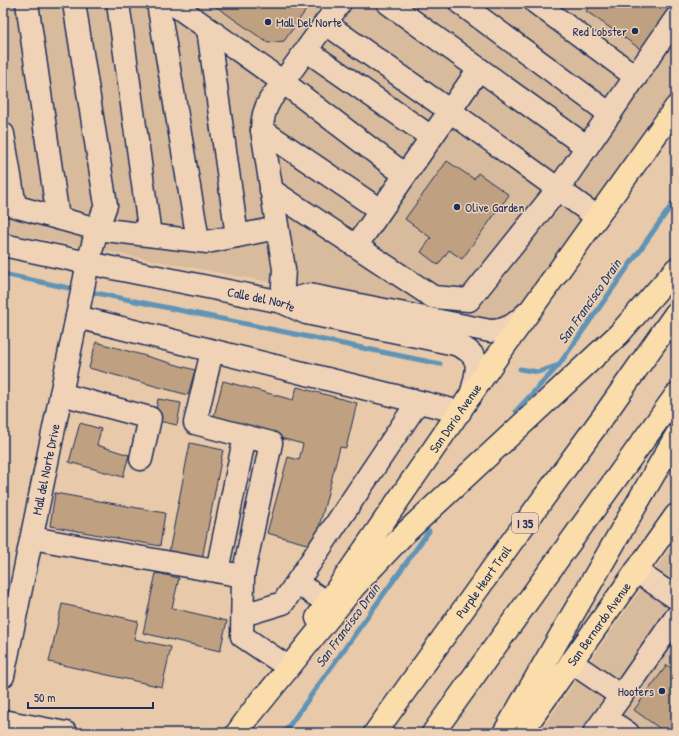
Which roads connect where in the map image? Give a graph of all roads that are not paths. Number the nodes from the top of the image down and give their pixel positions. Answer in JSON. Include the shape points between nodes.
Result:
{"nodes":[{"id":1,"x":27,"y":3,"type":"edge"},
{"id":2,"x":74,"y":3,"type":"edge"},
{"id":3,"x":118,"y":3,"type":"edge"},
{"id":4,"x":158,"y":3,"type":"edge"},
{"id":5,"x":172,"y":3,"type":"edge"},
{"id":6,"x":340,"y":3,"type":"edge"},
{"id":7,"x":388,"y":3,"type":"edge"},
{"id":8,"x":460,"y":3,"type":"edge"},
{"id":9,"x":536,"y":3,"type":"edge"},
{"id":10,"x":676,"y":18,"type":"edge"},
{"id":11,"x":325,"y":23,"type":"junction"},
{"id":12,"x":208,"y":29,"type":"junction"},
{"id":13,"x":306,"y":50,"type":"junction"},
{"id":14,"x":479,"y":69,"type":"junction"},
{"id":15,"x":636,"y":77,"type":"junction"},
{"id":16,"x":283,"y":82,"type":"junction"},
{"id":17,"x":676,"y":106,"type":"edge"},
{"id":18,"x":450,"y":111,"type":"junction"},
{"id":19,"x":610,"y":114,"type":"junction"},
{"id":20,"x":262,"y":130,"type":"junction"},
{"id":21,"x":3,"y":134,"type":"edge"},
{"id":22,"x":431,"y":138,"type":"junction"},
{"id":23,"x":587,"y":147,"type":"junction"},
{"id":24,"x":405,"y":175,"type":"junction"},
{"id":25,"x":558,"y":189,"type":"junction"},
{"id":26,"x":271,"y":190,"type":"junction"},
{"id":27,"x":9,"y":204,"type":"edge"},
{"id":28,"x":380,"y":210,"type":"junction"},
{"id":29,"x":597,"y":217,"type":"junction"},
{"id":30,"x":58,"y":218,"type":"junction"},
{"id":31,"x":277,"y":228,"type":"junction"},
{"id":32,"x":97,"y":229,"type":"junction"},
{"id":33,"x":150,"y":235,"type":"junction"},
{"id":34,"x":237,"y":236,"type":"junction"},
{"id":35,"x":198,"y":240,"type":"junction"},
{"id":36,"x":3,"y":245,"type":"edge"},
{"id":37,"x":356,"y":246,"type":"junction"},
{"id":38,"x":88,"y":263,"type":"junction"},
{"id":39,"x":676,"y":269,"type":"edge"},
{"id":40,"x":282,"y":302,"type":"junction"},
{"id":41,"x":529,"y":312,"type":"junction"},
{"id":42,"x":676,"y":313,"type":"edge"},
{"id":43,"x":77,"y":317,"type":"junction"},
{"id":44,"x":212,"y":351,"type":"junction"},
{"id":45,"x":61,"y":394,"type":"junction"},
{"id":46,"x":676,"y":395,"type":"edge"},
{"id":47,"x":418,"y":402,"type":"junction"},
{"id":48,"x":465,"y":404,"type":"junction"},
{"id":49,"x":676,"y":436,"type":"edge"},
{"id":50,"x":242,"y":450,"type":"dead end"},
{"id":51,"x":141,"y":459,"type":"dead end"},
{"id":52,"x":676,"y":515,"type":"edge"},
{"id":53,"x":32,"y":538,"type":"junction"},
{"id":54,"x":217,"y":571,"type":"junction"},
{"id":55,"x":636,"y":571,"type":"junction"},
{"id":56,"x":243,"y":576,"type":"junction"},
{"id":57,"x":297,"y":583,"type":"junction"},
{"id":58,"x":676,"y":598,"type":"edge"},
{"id":59,"x":328,"y":603,"type":"junction"},
{"id":60,"x":242,"y":615,"type":"junction"},
{"id":61,"x":672,"y":631,"type":"edge"},
{"id":62,"x":571,"y":662,"type":"junction"},
{"id":63,"x":285,"y":665,"type":"junction"},
{"id":64,"x":3,"y":676,"type":"edge"},
{"id":65,"x":621,"y":696,"type":"junction"},
{"id":66,"x":252,"y":713,"type":"junction"},
{"id":67,"x":3,"y":721,"type":"edge"},
{"id":68,"x":600,"y":725,"type":"edge"},
{"id":69,"x":66,"y":733,"type":"edge"},
{"id":70,"x":238,"y":733,"type":"edge"},
{"id":71,"x":375,"y":733,"type":"edge"},
{"id":72,"x":433,"y":733,"type":"edge"},
{"id":73,"x":504,"y":733,"type":"edge"},
{"id":74,"x":521,"y":733,"type":"edge"},
{"id":75,"x":628,"y":733,"type":"edge"}],
"edges":[{"from":1,"to":30,"type":"street"},
{"from":2,"to":32,"type":"street","name":"Mall del Norte Drive","via":[[106,205]]},
{"from":3,"to":33,"type":"street"},
{"from":4,"to":35,"type":"street"},
{"from":5,"to":12,"type":"street"},
{"from":6,"to":11,"type":"street"},
{"from":7,"to":14,"type":"street"},
{"from":8,"to":19,"type":"street"},
{"from":9,"to":15,"type":"street"},
{"from":10,"to":15,"type":"street"},
{"from":11,"to":13,"type":"street"},
{"from":11,"to":18,"type":"street"},
{"from":12,"to":16,"type":"street"},
{"from":12,"to":34,"type":"street"},
{"from":13,"to":16,"type":"street"},
{"from":13,"to":22,"type":"street"},
{"from":14,"to":18,"type":"street"},
{"from":14,"to":23,"type":"street"},
{"from":15,"to":19,"type":"street"},
{"from":16,"to":20,"type":"street","via":[[264,110]]},
{"from":16,"to":24,"type":"street"},
{"from":17,"to":29,"type":"main road","name":"San Dario Avenue"},
{"from":18,"to":22,"type":"street"},
{"from":18,"to":25,"type":"street"},
{"from":19,"to":23,"type":"street"},
{"from":20,"to":26,"type":"street"},
{"from":20,"to":28,"type":"street"},
{"from":21,"to":27,"type":"street"},
{"from":22,"to":24,"type":"street"},
{"from":23,"to":25,"type":"street"},
{"from":24,"to":28,"type":"street"},
{"from":25,"to":29,"type":"street"},
{"from":25,"to":37,"type":"street","via":[[469,300],[433,297]]},
{"from":26,"to":31,"type":"street"},
{"from":26,"to":37,"type":"street"},
{"from":27,"to":30,"type":"street"},
{"from":28,"to":37,"type":"street"},
{"from":29,"to":41,"type":"main road","name":"San Dario Avenue"},
{"from":30,"to":32,"type":"street"},
{"from":31,"to":34,"type":"street"},
{"from":31,"to":40,"type":"street","via":[[284,269]]},
{"from":32,"to":33,"type":"street"},
{"from":32,"to":38,"type":"street","name":"Mall del Norte Drive"},
{"from":33,"to":35,"type":"street"},
{"from":34,"to":35,"type":"street","via":[[207,242]]},
{"from":36,"to":38,"type":"street","name":"Calle del Norte"},
{"from":38,"to":40,"type":"street","name":"Calle del Norte"},
{"from":38,"to":43,"type":"street","name":"Mall del Norte Drive"},
{"from":39,"to":66,"type":"main road","via":[[619,334],[405,533],[354,587]]},
{"from":40,"to":41,"type":"street","via":[[309,295],[490,331],[509,327]]},
{"from":40,"to":48,"type":"street","name":"Calle del Norte","via":[[306,313],[464,347],[474,357],[478,372]]},
{"from":41,"to":48,"type":"main road","name":"San Dario Avenue"},
{"from":42,"to":71,"type":"main road","name":"Purple Heart Trail","number":"I 35"},
{"from":43,"to":44,"type":"street"},
{"from":43,"to":45,"type":"street","name":"Mall del Norte Drive"},
{"from":44,"to":47,"type":"street"},
{"from":44,"to":56,"type":"street","via":[[195,423],[271,443]]},
{"from":45,"to":51,"type":"street","via":[[150,418]]},
{"from":45,"to":53,"type":"street","name":"Mall del Norte Drive"},
{"from":46,"to":72,"type":"main road"},
{"from":47,"to":48,"type":"street"},
{"from":47,"to":57,"type":"street"},
{"from":48,"to":59,"type":"main road","name":"San Dario Avenue"},
{"from":49,"to":73,"type":"main road"},
{"from":50,"to":54,"type":"street"},
{"from":52,"to":55,"type":"main road","name":"San Bernardo Avenue"},
{"from":53,"to":54,"type":"street"},
{"from":53,"to":64,"type":"street","name":"Mall del Norte Drive"},
{"from":54,"to":56,"type":"street"},
{"from":55,"to":58,"type":"street"},
{"from":55,"to":62,"type":"main road","name":"San Bernardo Avenue"},
{"from":56,"to":60,"type":"street"},
{"from":57,"to":59,"type":"street"},
{"from":57,"to":60,"type":"street","via":[[283,603]]},
{"from":59,"to":63,"type":"main road","name":"San Dario Avenue"},
{"from":60,"to":63,"type":"street","via":[[242,636]]},
{"from":61,"to":65,"type":"street"},
{"from":62,"to":65,"type":"street"},
{"from":62,"to":74,"type":"main road","name":"San Bernardo Avenue"},
{"from":63,"to":66,"type":"main road","name":"San Dario Avenue"},
{"from":65,"to":68,"type":"street"},
{"from":66,"to":70,"type":"main road","name":"San Dario Avenue"},
{"from":67,"to":69,"type":"street"},
{"from":68,"to":75,"type":"street"}]}
